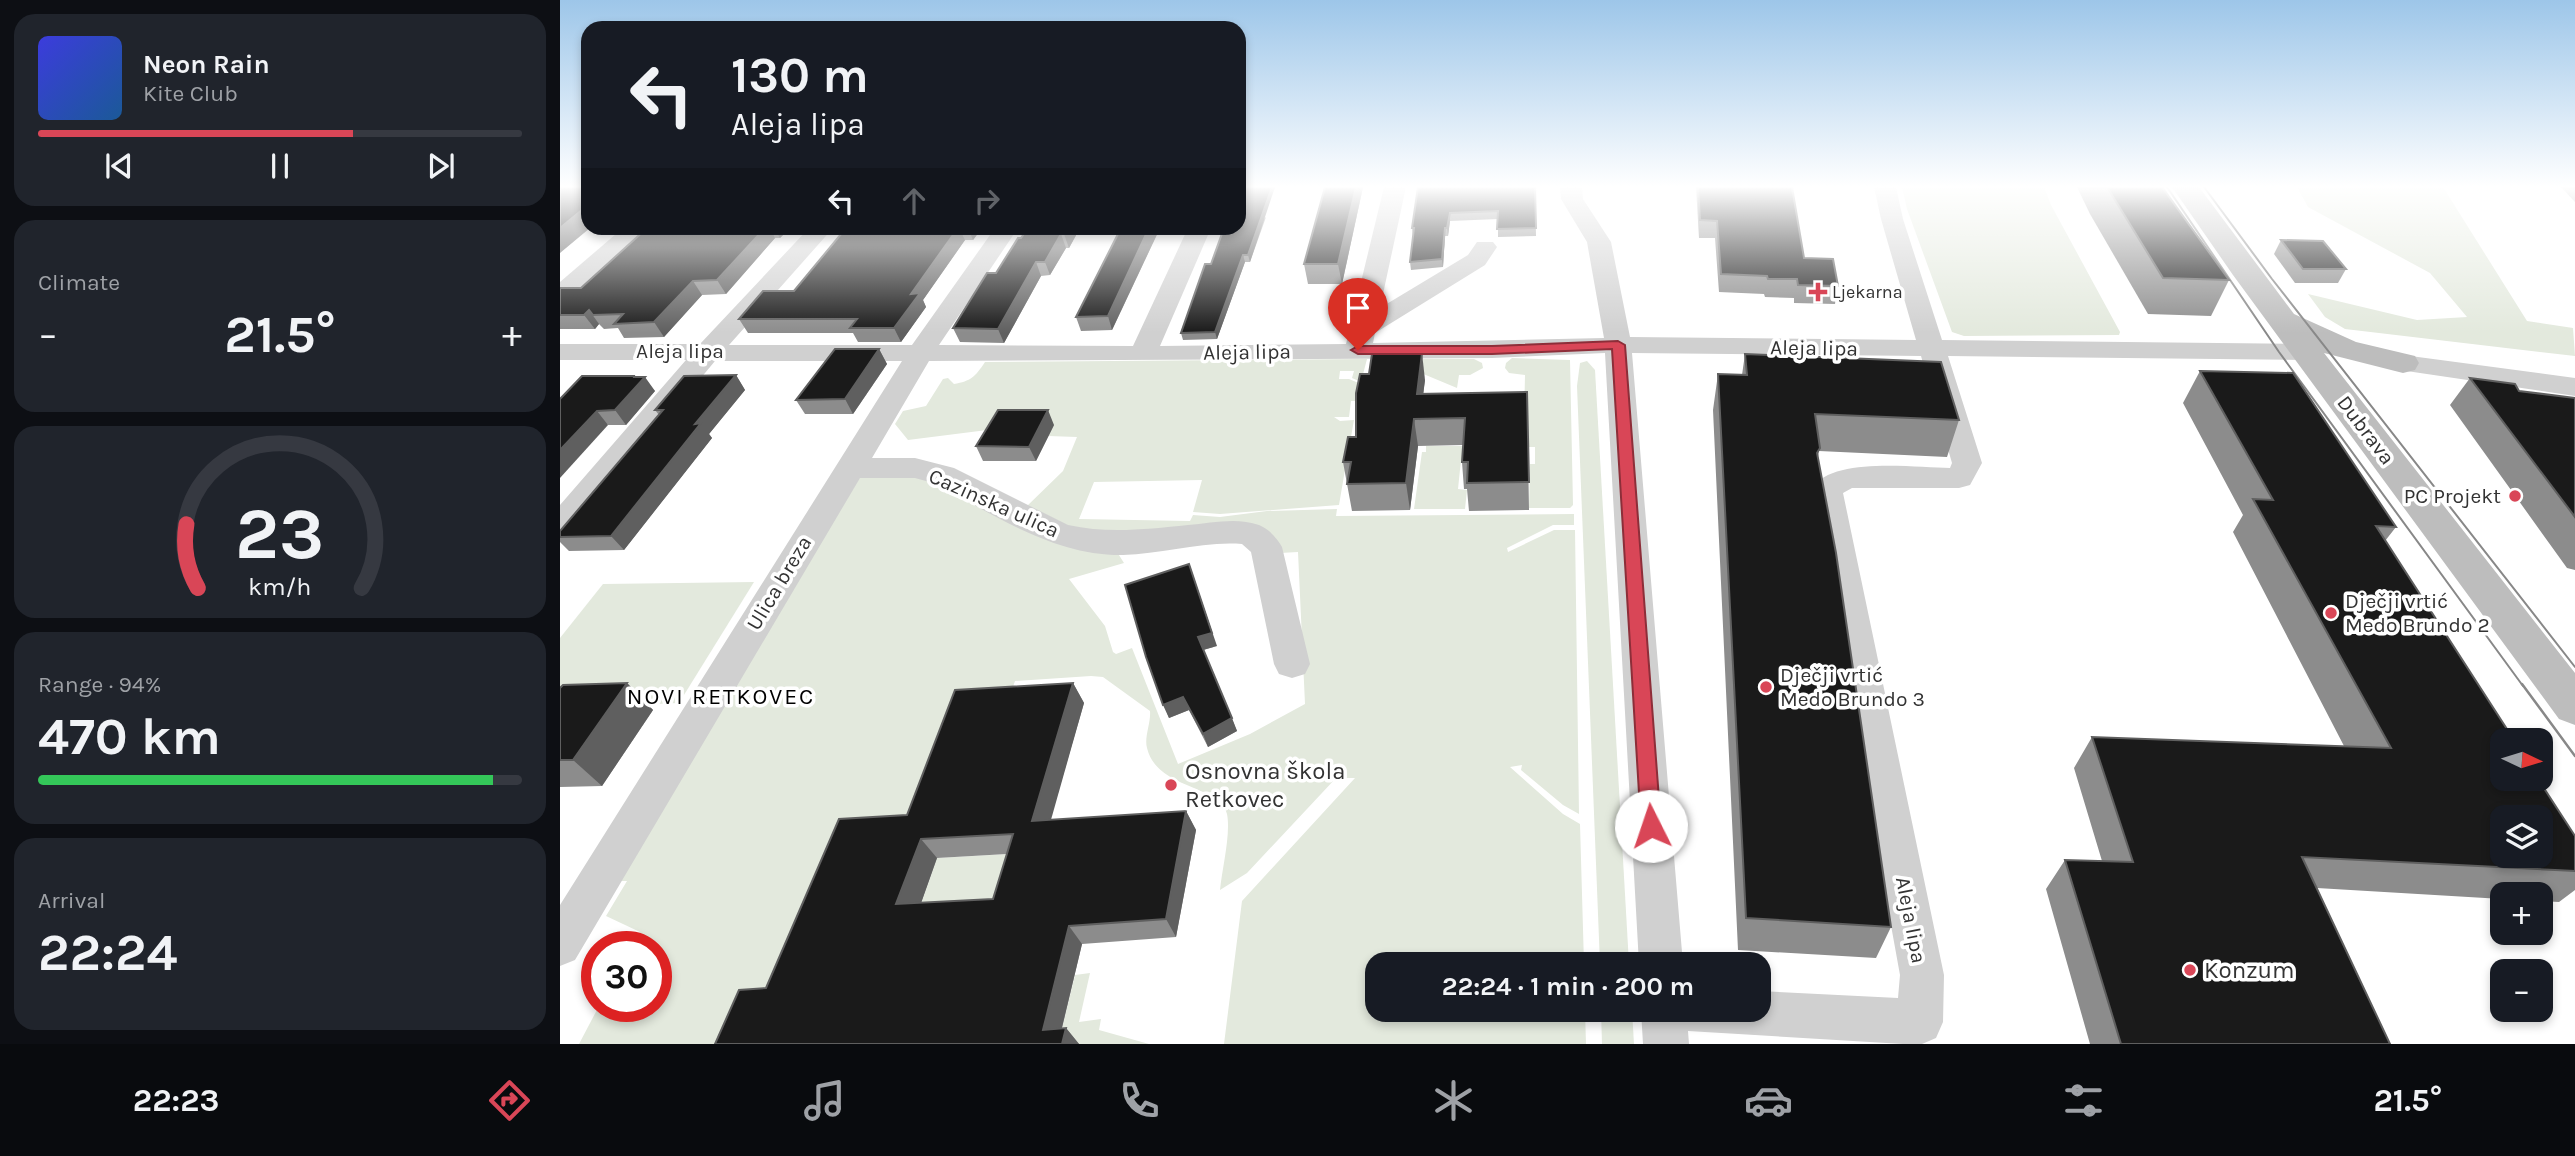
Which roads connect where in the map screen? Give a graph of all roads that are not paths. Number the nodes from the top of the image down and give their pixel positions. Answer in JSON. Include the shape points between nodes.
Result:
{"nodes":[{"id":1,"x":627,"y":236,"type":"edge"},
{"id":2,"x":814,"y":236,"type":"edge"},
{"id":3,"x":1001,"y":236,"type":"edge"},
{"id":4,"x":1196,"y":236,"type":"edge"},
{"id":5,"x":1384,"y":236,"type":"edge"},
{"id":6,"x":1595,"y":236,"type":"edge"},
{"id":7,"x":1897,"y":236,"type":"edge"},
{"id":8,"x":2220,"y":236,"type":"edge"},
{"id":9,"x":1485,"y":247,"type":"dead end"},
{"id":10,"x":560,"y":295,"type":"edge"},
{"id":11,"x":2275,"y":312,"type":"junction"},
{"id":12,"x":1361,"y":340,"type":"junction"},
{"id":13,"x":1618,"y":345,"type":"junction"},
{"id":14,"x":1934,"y":350,"type":"junction"},
{"id":15,"x":709,"y":351,"type":"junction"},
{"id":16,"x":560,"y":352,"type":"edge"},
{"id":17,"x":921,"y":352,"type":"junction"},
{"id":18,"x":2306,"y":352,"type":"junction"},
{"id":19,"x":1143,"y":354,"type":"junction"},
{"id":20,"x":2403,"y":363,"type":"junction"},
{"id":21,"x":2575,"y":387,"type":"edge"},
{"id":22,"x":2353,"y":413,"type":"junction"},
{"id":23,"x":849,"y":468,"type":"junction"},
{"id":24,"x":560,"y":526,"type":"edge"},
{"id":25,"x":1292,"y":664,"type":"dead end"},
{"id":26,"x":2575,"y":706,"type":"edge"},
{"id":27,"x":560,"y":945,"type":"edge"},
{"id":28,"x":1660,"y":952,"type":"edge"},
{"id":29,"x":1771,"y":1014,"type":"edge"},
{"id":30,"x":1665,"y":1022,"type":"edge"},
{"id":31,"x":1666,"y":1044,"type":"edge"}],
"edges":[{"from":1,"to":10,"type":"street"},
{"from":2,"to":15,"type":"street"},
{"from":3,"to":17,"type":"street","name":"Ulica breza"},
{"from":4,"to":19,"type":"street"},
{"from":5,"to":12,"type":"street"},
{"from":6,"to":13,"type":"street"},
{"from":7,"to":14,"type":"street"},
{"from":8,"to":11,"type":"main road","name":"Dubrava"},
{"from":9,"to":12,"type":"street","via":[[1477,260]]},
{"from":11,"to":18,"type":"main road","name":"Dubrava"},
{"from":11,"to":20,"type":"main road","via":[[2336,348]]},
{"from":12,"to":13,"type":"street","name":"Aleja lipa","via":[[1492,350]]},
{"from":12,"to":19,"type":"street","name":"Aleja lipa"},
{"from":13,"to":14,"type":"street","name":"Aleja lipa"},
{"from":13,"to":28,"type":"street"},
{"from":14,"to":18,"type":"street","name":"Aleja lipa"},
{"from":14,"to":29,"type":"street","name":"Aleja lipa","via":[[1967,463],[1959,478],[1847,478],[1828,489],[1922,975],[1920,1022]]},
{"from":15,"to":16,"type":"street","name":"Aleja lipa"},
{"from":15,"to":17,"type":"street","name":"Aleja lipa"},
{"from":15,"to":24,"type":"street"},
{"from":17,"to":19,"type":"street","name":"Aleja lipa"},
{"from":17,"to":23,"type":"street","name":"Ulica breza"},
{"from":18,"to":22,"type":"main road","name":"Dubrava"},
{"from":20,"to":21,"type":"street"},
{"from":20,"to":22,"type":"main road","via":[[2363,384]]},
{"from":22,"to":26,"type":"main road","name":"Dubrava"},
{"from":23,"to":25,"type":"street","name":"Cazinska ulica","via":[[915,468],[943,475],[1060,535],[1088,541],[1251,534],[1266,547]]},
{"from":23,"to":27,"type":"street","name":"Ulica breza"},
{"from":30,"to":31,"type":"street"}]}
